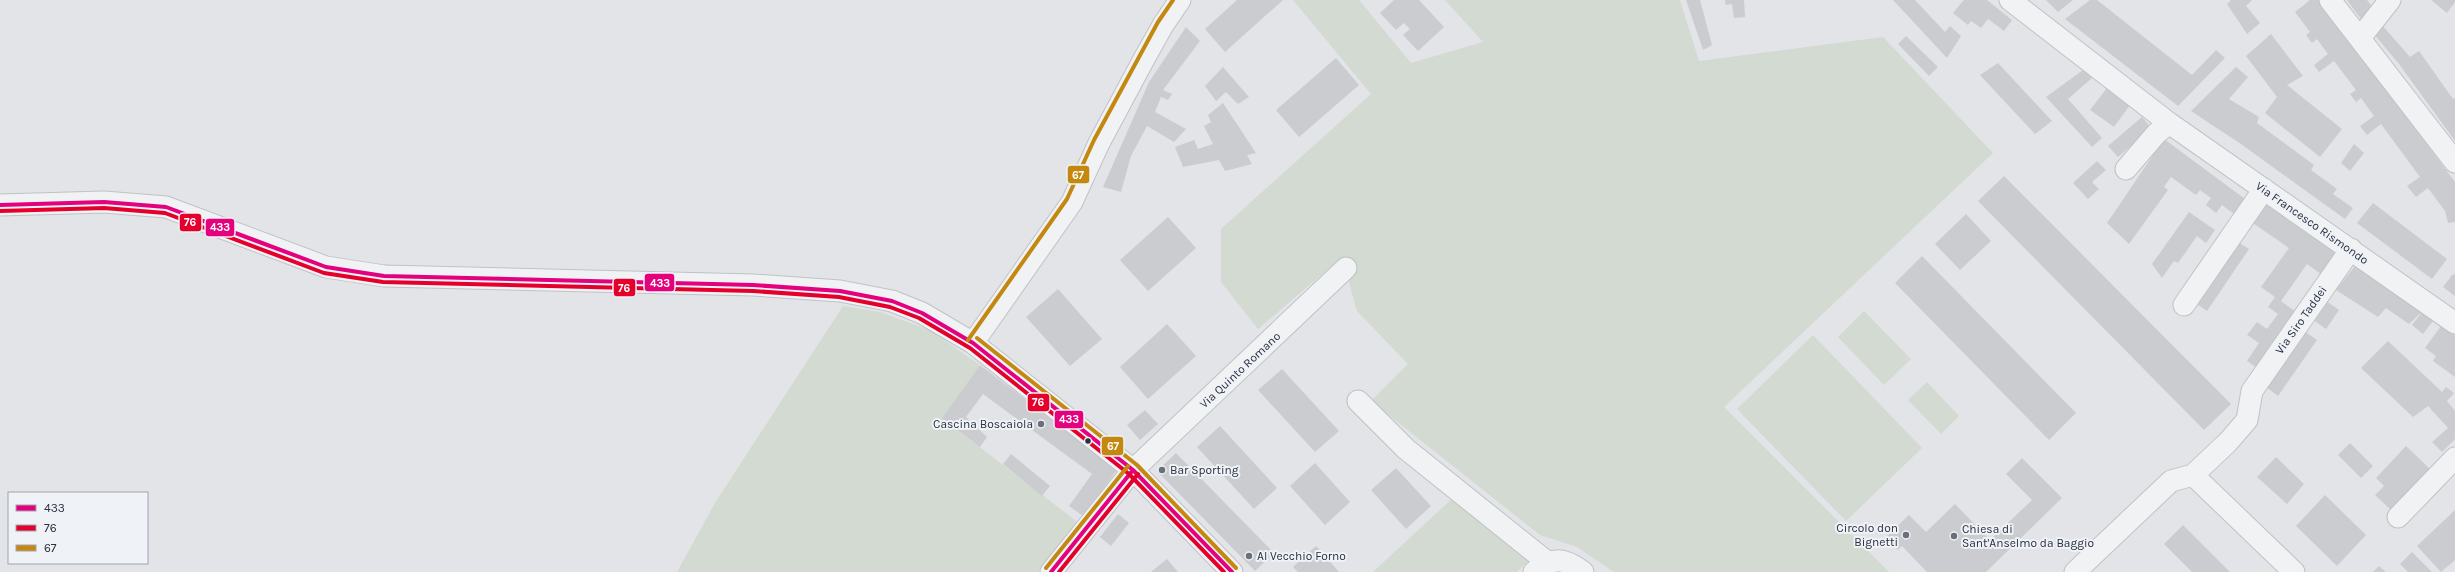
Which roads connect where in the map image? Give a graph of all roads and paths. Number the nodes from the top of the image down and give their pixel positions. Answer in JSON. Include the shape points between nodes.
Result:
{"nodes":[{"id":1,"x":1180,"y":0,"type":"edge"},
{"id":2,"x":2010,"y":0,"type":"edge"},
{"id":3,"x":2330,"y":0,"type":"edge"},
{"id":4,"x":2390,"y":0,"type":"edge"},
{"id":5,"x":2360,"y":38,"type":"junction"},
{"id":6,"x":2169,"y":124,"type":"junction"},
{"id":7,"x":2455,"y":162,"type":"edge"},
{"id":8,"x":2126,"y":169,"type":"dead end"},
{"id":9,"x":2264,"y":189,"type":"junction"},
{"id":10,"x":0,"y":205,"type":"edge"},
{"id":11,"x":2351,"y":249,"type":"junction"},
{"id":12,"x":1346,"y":268,"type":"dead end"},
{"id":13,"x":2184,"y":305,"type":"dead end"},
{"id":14,"x":2455,"y":323,"type":"edge"},
{"id":15,"x":974,"y":343,"type":"junction"},
{"id":16,"x":1358,"y":401,"type":"dead end"},
{"id":17,"x":2455,"y":458,"type":"edge"},
{"id":18,"x":1133,"y":470,"type":"junction"},
{"id":19,"x":2192,"y":475,"type":"junction"},
{"id":20,"x":2398,"y":517,"type":"dead end"},
{"id":21,"x":1541,"y":567,"type":"edge"},
{"id":22,"x":1052,"y":572,"type":"edge"},
{"id":23,"x":1232,"y":572,"type":"edge"},
{"id":24,"x":1583,"y":572,"type":"edge"},
{"id":25,"x":2075,"y":572,"type":"edge"},
{"id":26,"x":2294,"y":572,"type":"edge"}],
"edges":[{"from":1,"to":15,"type":"street","via":[[1140,66],[1099,143],[1072,202]]},
{"from":2,"to":6,"type":"street","name":"Via Francesco Rismondo"},
{"from":3,"to":5,"type":"street"},
{"from":4,"to":5,"type":"street"},
{"from":5,"to":7,"type":"street"},
{"from":6,"to":8,"type":"street","via":[[2156,134]]},
{"from":6,"to":9,"type":"street","name":"Via Francesco Rismondo"},
{"from":9,"to":11,"type":"street","name":"Via Francesco Rismondo"},
{"from":9,"to":13,"type":"street"},
{"from":10,"to":15,"type":"street","via":[[104,202],[166,207],[326,267],[384,276],[753,285],[840,291],[892,301],[922,314]]},
{"from":11,"to":14,"type":"street","name":"Via Francesco Rismondo"},
{"from":11,"to":19,"type":"street","name":"Via Siro Taddei","via":[[2252,391],[2247,420],[2228,442]]},
{"from":12,"to":18,"type":"street","name":"Via Quinto Romano"},
{"from":15,"to":18,"type":"street"},
{"from":16,"to":21,"type":"street","via":[[1406,448]]},
{"from":17,"to":20,"type":"street"},
{"from":18,"to":22,"type":"street","name":"Via Quinto Romano"},
{"from":18,"to":23,"type":"street"},
{"from":19,"to":25,"type":"street","via":[[2171,481]]},
{"from":19,"to":26,"type":"street"},
{"from":21,"to":24,"type":"street","via":[[1558,560],[1571,563]]}]}
